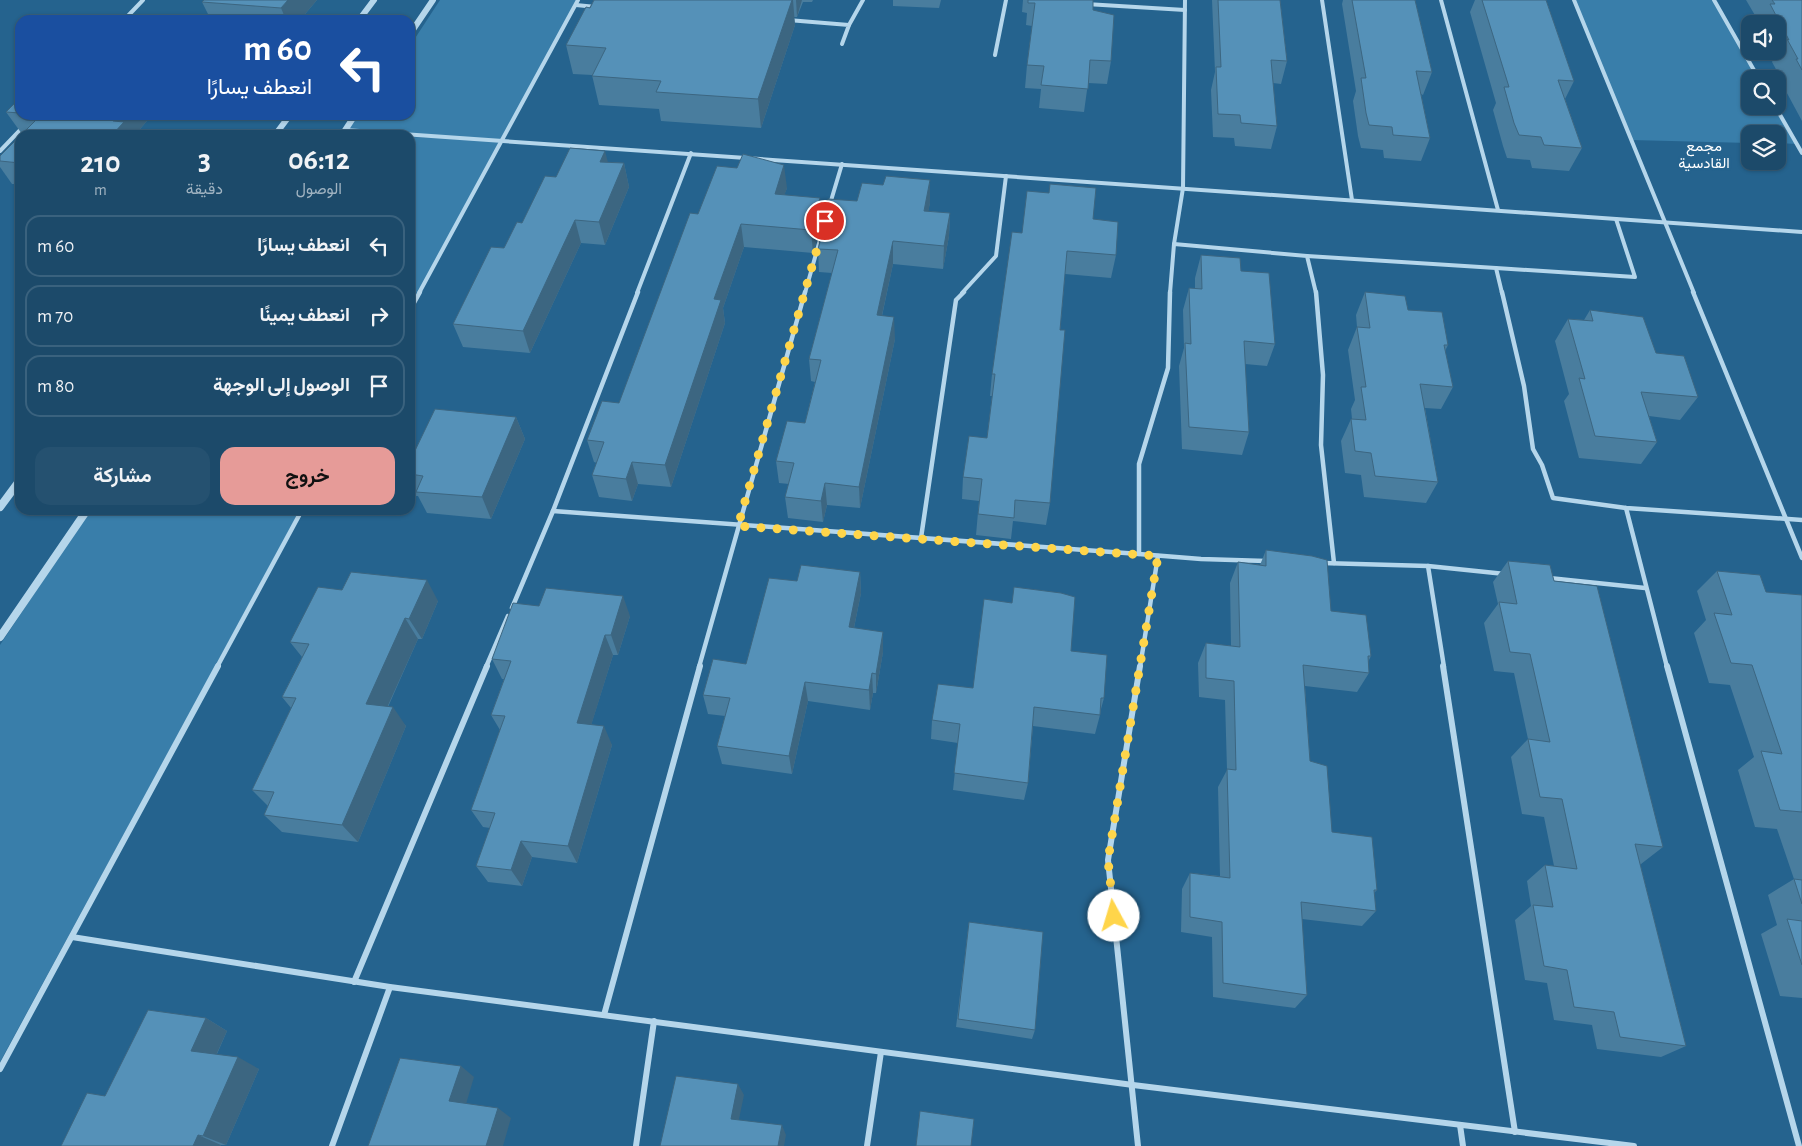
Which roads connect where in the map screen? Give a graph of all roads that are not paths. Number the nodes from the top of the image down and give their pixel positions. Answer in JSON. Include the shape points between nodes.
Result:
{"nodes":[{"id":1,"x":143,"y":0,"type":"edge"},
{"id":2,"x":374,"y":0,"type":"edge"},
{"id":3,"x":433,"y":0,"type":"edge"},
{"id":4,"x":578,"y":0,"type":"edge"},
{"id":5,"x":863,"y":0,"type":"edge"},
{"id":6,"x":1006,"y":0,"type":"edge"},
{"id":7,"x":1185,"y":0,"type":"edge"},
{"id":8,"x":1322,"y":0,"type":"edge"},
{"id":9,"x":1441,"y":0,"type":"edge"},
{"id":10,"x":1574,"y":0,"type":"edge"},
{"id":11,"x":1714,"y":0,"type":"edge"},
{"id":12,"x":1080,"y":4,"type":"edge"},
{"id":13,"x":576,"y":5,"type":"junction"},
{"id":14,"x":604,"y":7,"type":"edge"},
{"id":15,"x":1185,"y":10,"type":"junction"},
{"id":16,"x":129,"y":15,"type":"edge"},
{"id":17,"x":363,"y":15,"type":"edge"},
{"id":18,"x":784,"y":20,"type":"edge"},
{"id":19,"x":849,"y":25,"type":"junction"},
{"id":20,"x":415,"y":27,"type":"edge"},
{"id":21,"x":842,"y":44,"type":"dead end"},
{"id":22,"x":995,"y":55,"type":"dead end"},
{"id":23,"x":1754,"y":70,"type":"edge"},
{"id":24,"x":1780,"y":115,"type":"edge"},
{"id":25,"x":27,"y":122,"type":"dead end"},
{"id":26,"x":20,"y":130,"type":"edge"},
{"id":27,"x":15,"y":135,"type":"edge"},
{"id":28,"x":415,"y":136,"type":"edge"},
{"id":29,"x":502,"y":140,"type":"junction"},
{"id":30,"x":0,"y":151,"type":"edge"},
{"id":31,"x":691,"y":153,"type":"junction"},
{"id":32,"x":1802,"y":153,"type":"edge"},
{"id":33,"x":842,"y":164,"type":"junction"},
{"id":34,"x":1006,"y":176,"type":"junction"},
{"id":35,"x":1183,"y":188,"type":"junction"},
{"id":36,"x":1352,"y":200,"type":"junction"},
{"id":37,"x":1498,"y":210,"type":"junction"},
{"id":38,"x":828,"y":212,"type":"edge"},
{"id":39,"x":1616,"y":219,"type":"junction"},
{"id":40,"x":1665,"y":222,"type":"junction"},
{"id":41,"x":823,"y":230,"type":"edge"},
{"id":42,"x":1802,"y":232,"type":"edge"},
{"id":43,"x":1174,"y":244,"type":"junction"},
{"id":44,"x":1307,"y":256,"type":"junction"},
{"id":45,"x":1496,"y":268,"type":"junction"},
{"id":46,"x":415,"y":301,"type":"edge"},
{"id":47,"x":15,"y":487,"type":"edge"},
{"id":48,"x":0,"y":507,"type":"edge"},
{"id":49,"x":1626,"y":508,"type":"junction"},
{"id":50,"x":553,"y":511,"type":"junction"},
{"id":51,"x":84,"y":515,"type":"edge"},
{"id":52,"x":299,"y":515,"type":"edge"},
{"id":53,"x":1786,"y":519,"type":"junction"},
{"id":54,"x":1802,"y":520,"type":"edge"},
{"id":55,"x":738,"y":526,"type":"junction"},
{"id":56,"x":921,"y":538,"type":"junction"},
{"id":57,"x":1139,"y":554,"type":"junction"},
{"id":58,"x":1158,"y":556,"type":"junction"},
{"id":59,"x":1802,"y":558,"type":"edge"},
{"id":60,"x":1268,"y":561,"type":"edge"},
{"id":61,"x":1315,"y":563,"type":"edge"},
{"id":62,"x":1334,"y":563,"type":"junction"},
{"id":63,"x":1428,"y":566,"type":"junction"},
{"id":64,"x":1507,"y":574,"type":"edge"},
{"id":65,"x":1546,"y":578,"type":"edge"},
{"id":66,"x":1646,"y":588,"type":"junction"},
{"id":67,"x":0,"y":637,"type":"edge"},
{"id":68,"x":72,"y":937,"type":"junction"},
{"id":69,"x":354,"y":982,"type":"junction"},
{"id":70,"x":390,"y":987,"type":"junction"},
{"id":71,"x":604,"y":1015,"type":"junction"},
{"id":72,"x":654,"y":1021,"type":"junction"},
{"id":73,"x":881,"y":1052,"type":"junction"},
{"id":74,"x":0,"y":1069,"type":"edge"},
{"id":75,"x":1133,"y":1085,"type":"junction"},
{"id":76,"x":1460,"y":1125,"type":"junction"},
{"id":77,"x":1515,"y":1132,"type":"junction"},
{"id":78,"x":332,"y":1146,"type":"edge"},
{"id":79,"x":636,"y":1146,"type":"edge"},
{"id":80,"x":867,"y":1146,"type":"edge"},
{"id":81,"x":1138,"y":1146,"type":"edge"},
{"id":82,"x":1463,"y":1146,"type":"edge"},
{"id":83,"x":1634,"y":1146,"type":"edge"},
{"id":84,"x":1799,"y":1146,"type":"edge"}],
"edges":[{"from":1,"to":16,"type":"street"},
{"from":2,"to":17,"type":"street"},
{"from":3,"to":20,"type":"street"},
{"from":4,"to":13,"type":"street"},
{"from":5,"to":19,"type":"street"},
{"from":6,"to":22,"type":"street"},
{"from":7,"to":15,"type":"street"},
{"from":8,"to":36,"type":"street"},
{"from":9,"to":37,"type":"street"},
{"from":10,"to":40,"type":"street"},
{"from":11,"to":23,"type":"street"},
{"from":12,"to":15,"type":"street"},
{"from":13,"to":14,"type":"street"},
{"from":13,"to":29,"type":"street"},
{"from":15,"to":35,"type":"street"},
{"from":18,"to":19,"type":"street"},
{"from":19,"to":21,"type":"street"},
{"from":24,"to":32,"type":"street"},
{"from":25,"to":26,"type":"street"},
{"from":27,"to":30,"type":"street"},
{"from":28,"to":29,"type":"street"},
{"from":29,"to":31,"type":"street"},
{"from":29,"to":46,"type":"street"},
{"from":31,"to":33,"type":"street"},
{"from":31,"to":50,"type":"street"},
{"from":33,"to":34,"type":"street"},
{"from":33,"to":38,"type":"street"},
{"from":34,"to":35,"type":"street"},
{"from":34,"to":56,"type":"street","via":[[996,256],[956,300]]},
{"from":35,"to":36,"type":"street"},
{"from":35,"to":43,"type":"street"},
{"from":36,"to":37,"type":"street"},
{"from":37,"to":39,"type":"street"},
{"from":39,"to":40,"type":"street"},
{"from":39,"to":45,"type":"street","via":[[1635,277]]},
{"from":40,"to":42,"type":"street"},
{"from":40,"to":53,"type":"street"},
{"from":41,"to":55,"type":"street"},
{"from":43,"to":44,"type":"street"},
{"from":43,"to":57,"type":"street","via":[[1168,368],[1139,464]]},
{"from":44,"to":45,"type":"street"},
{"from":44,"to":62,"type":"street","via":[[1316,290],[1323,375],[1322,445]]},
{"from":45,"to":49,"type":"street","via":[[1524,386],[1533,448],[1553,498]]},
{"from":47,"to":48,"type":"street"},
{"from":49,"to":53,"type":"street"},
{"from":49,"to":66,"type":"street"},
{"from":50,"to":55,"type":"street"},
{"from":50,"to":69,"type":"street"},
{"from":51,"to":67,"type":"street"},
{"from":52,"to":68,"type":"street"},
{"from":53,"to":54,"type":"street"},
{"from":53,"to":59,"type":"street"},
{"from":55,"to":56,"type":"street"},
{"from":55,"to":71,"type":"street"},
{"from":56,"to":57,"type":"street"},
{"from":57,"to":58,"type":"street"},
{"from":58,"to":60,"type":"street"},
{"from":58,"to":75,"type":"street","via":[[1108,860]]},
{"from":61,"to":62,"type":"street"},
{"from":62,"to":63,"type":"street"},
{"from":63,"to":64,"type":"street"},
{"from":63,"to":77,"type":"street"},
{"from":65,"to":66,"type":"street"},
{"from":66,"to":84,"type":"street"},
{"from":68,"to":69,"type":"street"},
{"from":68,"to":74,"type":"street"},
{"from":69,"to":70,"type":"street"},
{"from":70,"to":71,"type":"street"},
{"from":70,"to":78,"type":"street"},
{"from":71,"to":72,"type":"street"},
{"from":72,"to":73,"type":"street"},
{"from":72,"to":79,"type":"street"},
{"from":73,"to":75,"type":"street"},
{"from":73,"to":80,"type":"street"},
{"from":75,"to":76,"type":"street"},
{"from":75,"to":81,"type":"street"},
{"from":76,"to":77,"type":"street"},
{"from":76,"to":82,"type":"street"},
{"from":77,"to":83,"type":"street"}]}
